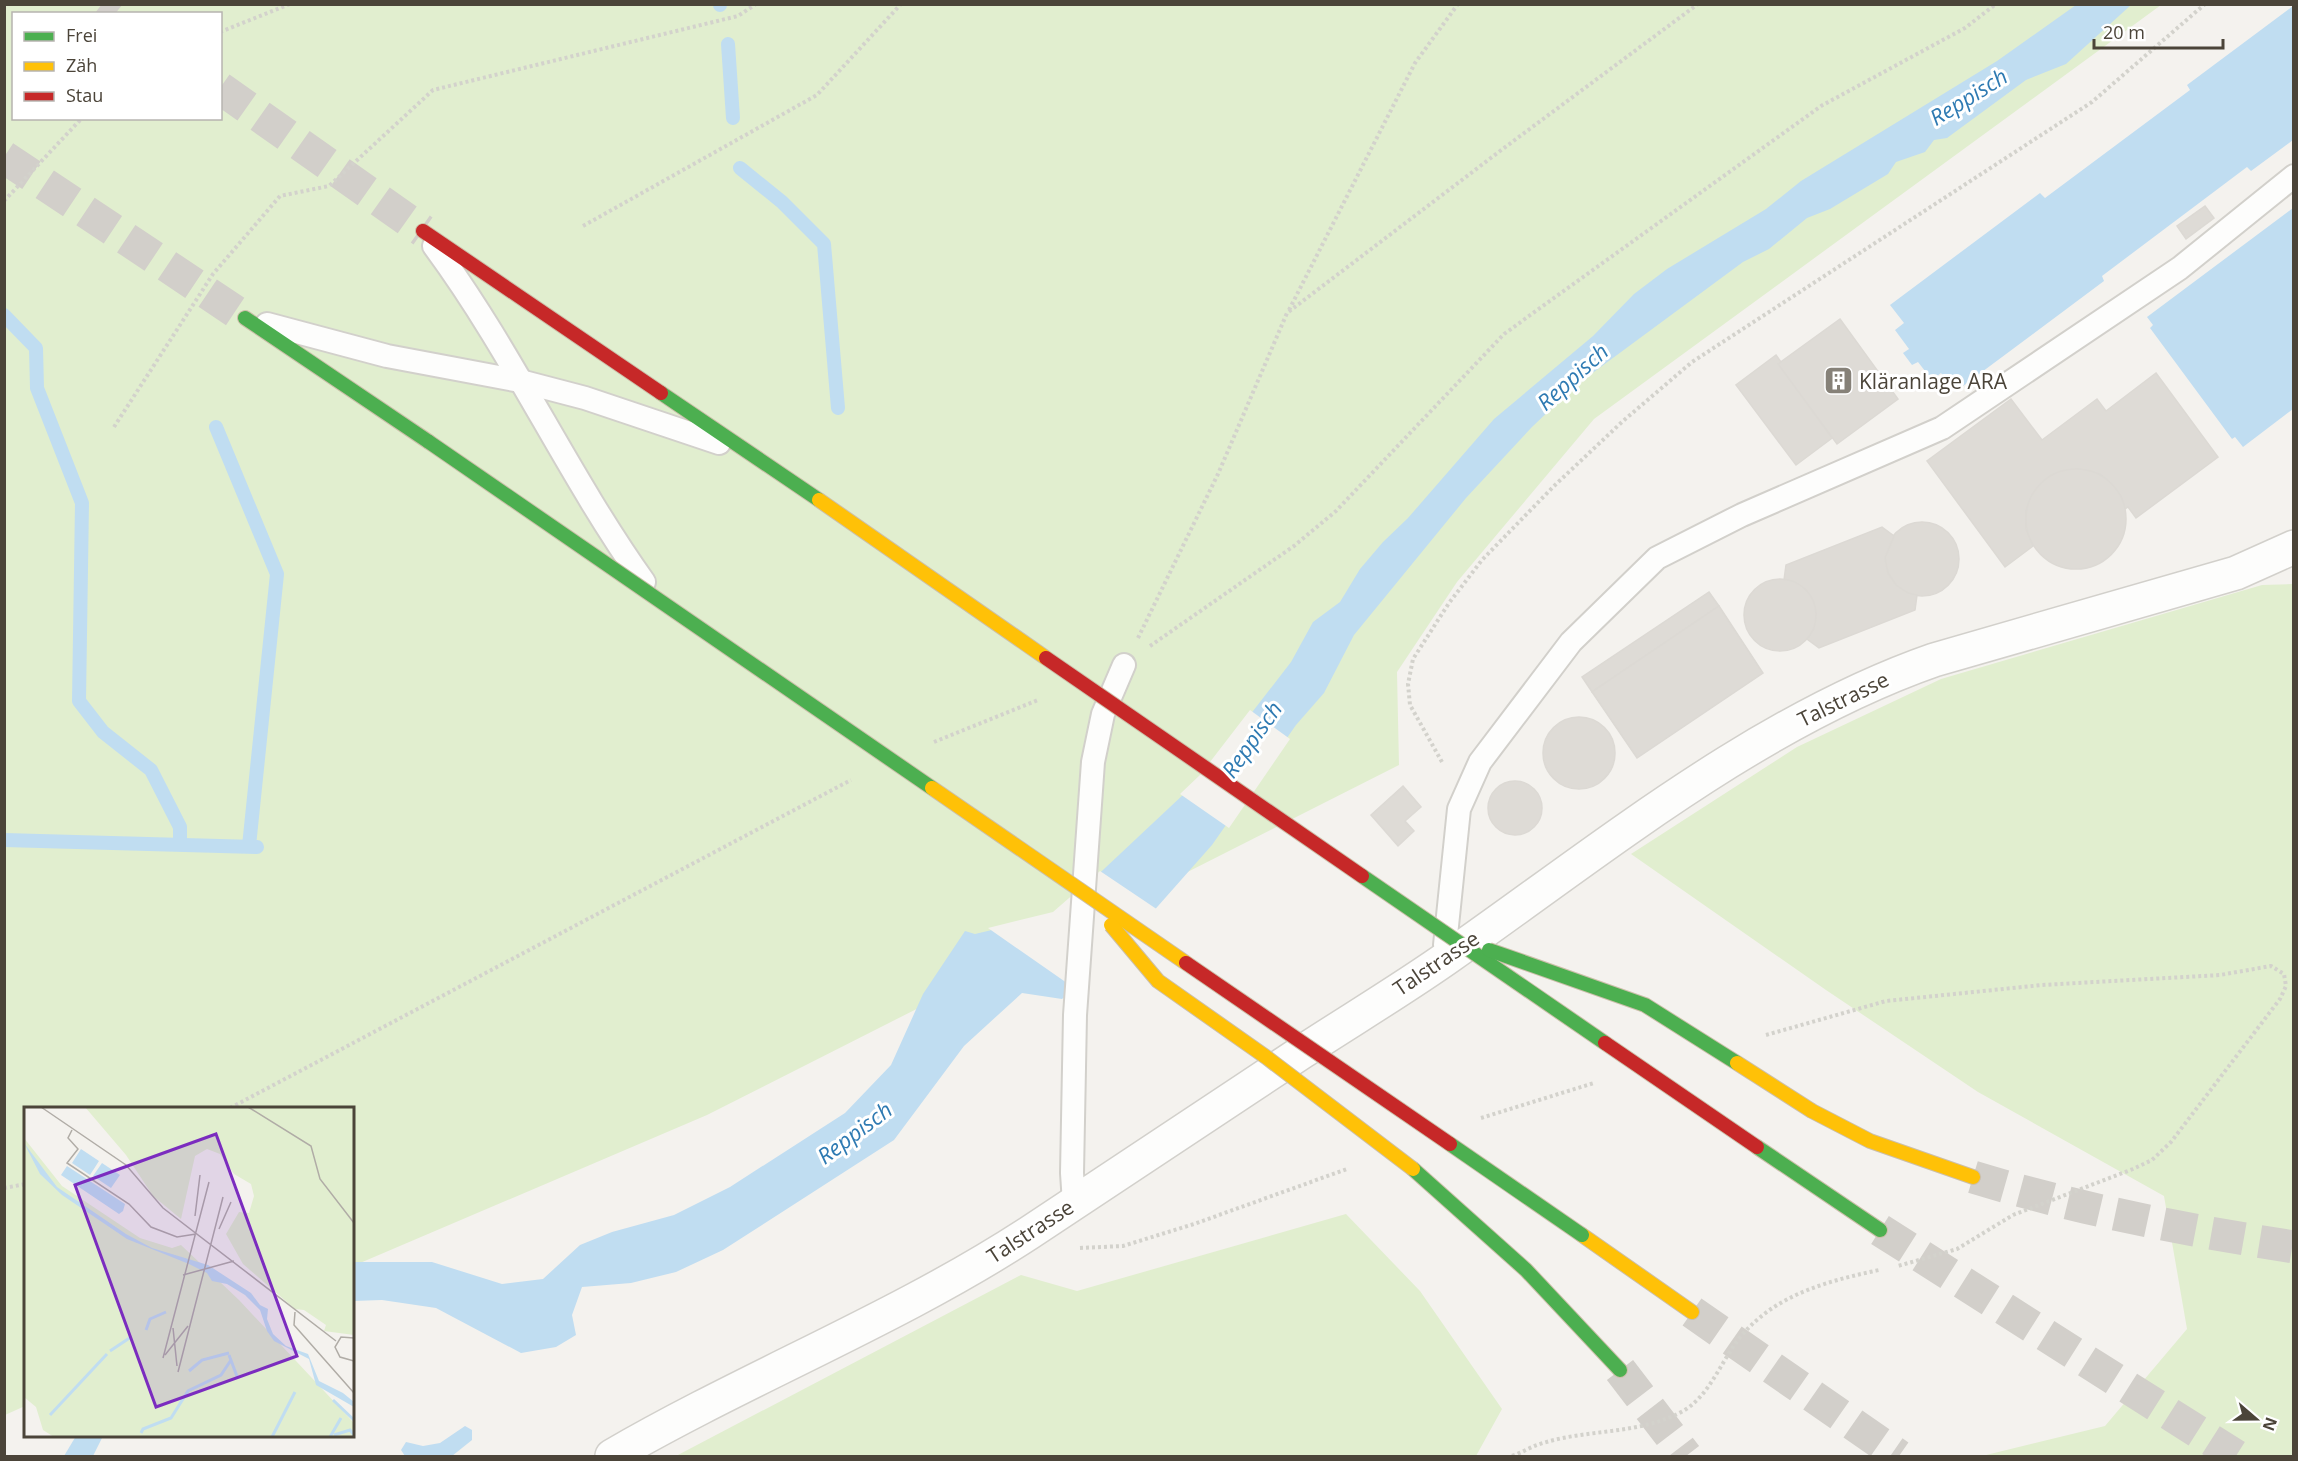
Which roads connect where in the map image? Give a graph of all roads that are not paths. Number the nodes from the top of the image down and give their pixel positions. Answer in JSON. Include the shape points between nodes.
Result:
{"nodes":[{"id":1,"x":2294,"y":176,"type":"edge"},
{"id":2,"x":423,"y":231,"type":"joint"},
{"id":3,"x":245,"y":318,"type":"joint"},
{"id":4,"x":520,"y":381,"type":"junction"},
{"id":5,"x":757,"y":457,"type":"junction"},
{"id":6,"x":2294,"y":547,"type":"edge"},
{"id":7,"x":655,"y":597,"type":"junction"},
{"id":8,"x":1124,"y":665,"type":"road end"},
{"id":9,"x":1083,"y":883,"type":"junction"},
{"id":10,"x":1446,"y":947,"type":"junction"},
{"id":11,"x":1972,"y":1177,"type":"tunnel mouth"},
{"id":12,"x":1074,"y":1203,"type":"junction"},
{"id":13,"x":1880,"y":1230,"type":"tunnel mouth"},
{"id":14,"x":1692,"y":1312,"type":"tunnel mouth"},
{"id":15,"x":1620,"y":1370,"type":"tunnel mouth"},
{"id":16,"x":612,"y":1456,"type":"edge"}],
"edges":[{"from":1,"to":10,"type":"lane","via":[[2180,268],[1942,428],[1742,515],[1657,558],[1571,642],[1488,750],[1463,797],[1457,824]]},
{"from":2,"to":4,"type":"lane","via":[[464,287]]},
{"from":2,"to":5,"type":"highway"},
{"from":3,"to":4,"type":"lane","via":[[387,356]]},
{"from":3,"to":7,"type":"highway","bridge":true},
{"from":4,"to":5,"type":"lane","via":[[646,416]]},
{"from":4,"to":7,"type":"lane","via":[[613,539]]},
{"from":5,"to":10,"type":"highway","bridge":true},
{"from":6,"to":10,"type":"street","name":"Talstrasse","via":[[2236,573],[1934,660],[1829,704],[1708,776]]},
{"from":7,"to":9,"type":"highway","bridge":true},
{"from":8,"to":9,"type":"lane","via":[[1097,734]]},
{"from":9,"to":12,"type":"lane","via":[[1076,1014]]},
{"from":9,"to":14,"type":"highway","bridge":true},
{"from":9,"to":15,"type":"highway","bridge":true,"via":[[1158,981],[1413,1169],[1526,1270]]},
{"from":10,"to":11,"type":"highway","bridge":true,"via":[[1645,1005],[1812,1111],[1870,1141]]},
{"from":10,"to":12,"type":"street","name":"Talstrasse"},
{"from":10,"to":13,"type":"highway","bridge":true},
{"from":12,"to":16,"type":"street","name":"Talstrasse","via":[[931,1291],[692,1411]]}]}
